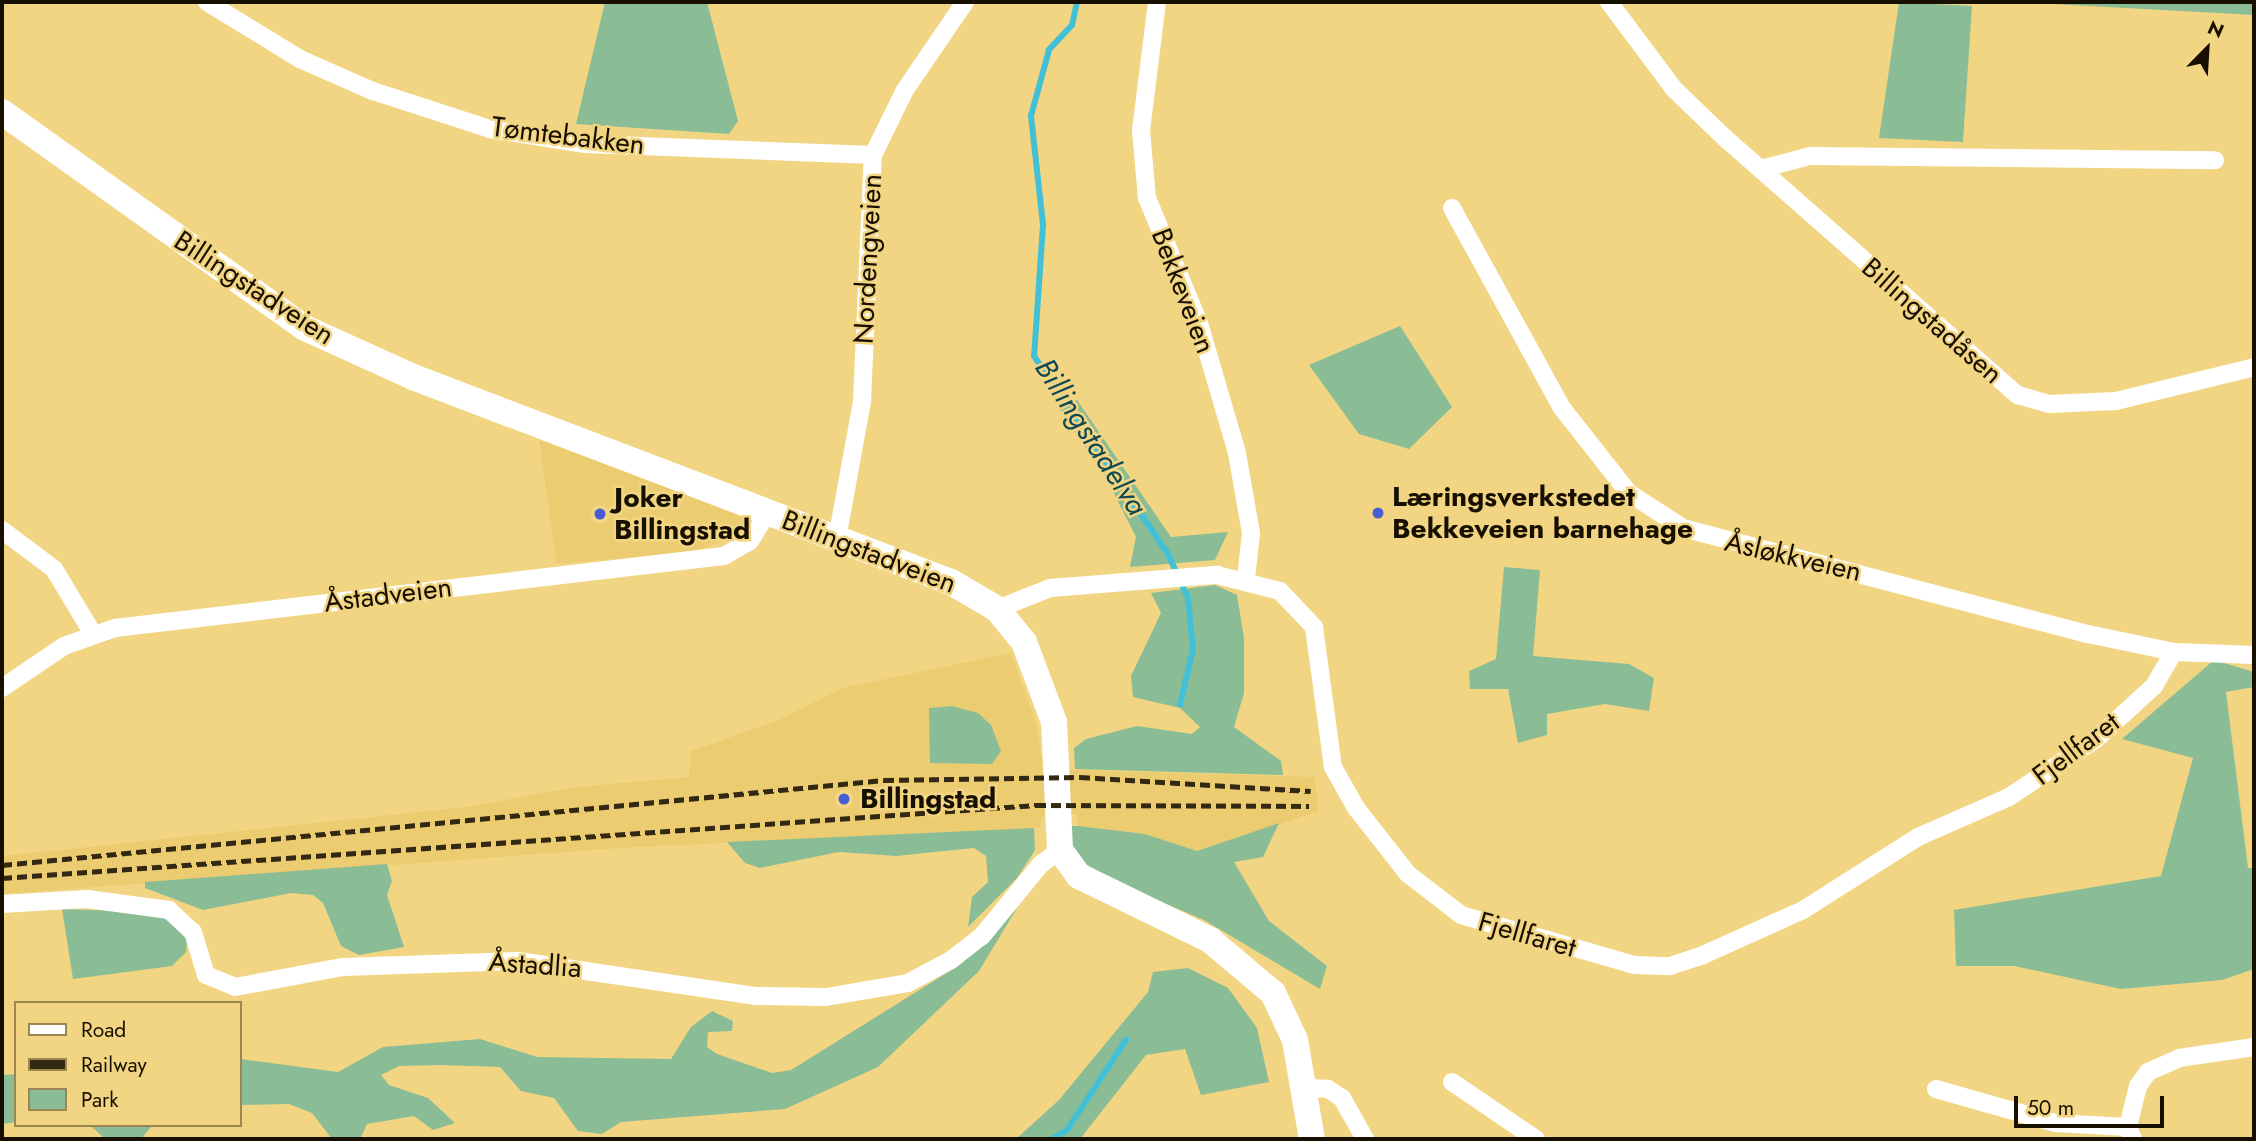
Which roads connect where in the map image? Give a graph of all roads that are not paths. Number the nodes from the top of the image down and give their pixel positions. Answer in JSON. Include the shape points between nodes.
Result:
{"nodes":[{"id":1,"x":207,"y":2,"type":"edge"},
{"id":2,"x":965,"y":2,"type":"edge"},
{"id":3,"x":1157,"y":2,"type":"edge"},
{"id":4,"x":1609,"y":2,"type":"edge"},
{"id":5,"x":2,"y":112,"type":"edge"},
{"id":6,"x":873,"y":155,"type":"junction"},
{"id":7,"x":2215,"y":160,"type":"dead end"},
{"id":8,"x":1761,"y":169,"type":"junction"},
{"id":9,"x":1452,"y":208,"type":"dead end"},
{"id":10,"x":2254,"y":367,"type":"edge"},
{"id":11,"x":768,"y":512,"type":"junction"},
{"id":12,"x":2,"y":530,"type":"edge"},
{"id":13,"x":837,"y":539,"type":"junction"},
{"id":14,"x":1246,"y":578,"type":"junction"},
{"id":15,"x":997,"y":609,"type":"junction"},
{"id":16,"x":93,"y":634,"type":"junction"},
{"id":17,"x":2174,"y":652,"type":"junction"},
{"id":18,"x":2254,"y":654,"type":"edge"},
{"id":19,"x":2,"y":688,"type":"edge"},
{"id":20,"x":1060,"y":850,"type":"junction"},
{"id":21,"x":2,"y":904,"type":"edge"},
{"id":22,"x":2254,"y":1047,"type":"edge"},
{"id":23,"x":1452,"y":1082,"type":"dead end"},
{"id":24,"x":1305,"y":1088,"type":"junction"},
{"id":25,"x":1936,"y":1088,"type":"dead end"},
{"id":26,"x":2130,"y":1133,"type":"edge"},
{"id":27,"x":1312,"y":1139,"type":"edge"},
{"id":28,"x":1365,"y":1139,"type":"edge"},
{"id":29,"x":1536,"y":1139,"type":"edge"}],
"edges":[{"from":1,"to":6,"type":"street","name":"Tømtebakken","via":[[300,59],[373,91],[490,129],[586,144]]},
{"from":2,"to":6,"type":"street","name":"Nordengveien","via":[[905,90]]},
{"from":3,"to":14,"type":"street","name":"Bekkeveien","via":[[1141,130],[1147,198],[1199,323],[1237,453],[1251,533]]},
{"from":4,"to":8,"type":"street","name":"Billingstadåsen","via":[[1674,89]]},
{"from":5,"to":11,"type":"main road","name":"Billingstadveien","via":[[305,328],[413,377]]},
{"from":6,"to":13,"type":"street","name":"Nordengveien","via":[[862,402]]},
{"from":7,"to":8,"type":"street","via":[[1810,156]]},
{"from":8,"to":10,"type":"street","name":"Billingstadåsen","via":[[2018,395],[2049,404],[2116,401]]},
{"from":9,"to":17,"type":"street","name":"Åsløkkveien","via":[[1562,408],[1629,493],[1683,528]]},
{"from":11,"to":13,"type":"main road","name":"Billingstadveien"},
{"from":11,"to":16,"type":"street","name":"Åstadveien","via":[[739,550],[712,558]]},
{"from":12,"to":16,"type":"street","via":[[54,569]]},
{"from":13,"to":15,"type":"main road","name":"Billingstadveien","via":[[951,582]]},
{"from":14,"to":15,"type":"street","name":"Fjellfaret","via":[[1217,575],[1050,588]]},
{"from":14,"to":17,"type":"street","name":"Fjellfaret","via":[[1294,600],[1314,627],[1334,767],[1376,835],[1431,896],[1461,915],[1634,965],[1670,966],[1703,955],[1802,910],[1918,837],[2009,797],[2096,739],[2154,687]]},
{"from":15,"to":20,"type":"main road","name":"Billingstadveien","via":[[1024,642],[1054,722]]},
{"from":16,"to":19,"type":"street","name":"Åstadveien","via":[[52,652]]},
{"from":17,"to":18,"type":"street","name":"Åsløkkveien"},
{"from":20,"to":21,"type":"street","name":"Åstadlia","via":[[1041,864],[982,936],[951,960],[908,983],[826,997],[756,996],[518,961],[343,967],[235,987],[206,975],[193,932],[169,910],[87,899]]},
{"from":20,"to":24,"type":"main road","via":[[1079,876],[1237,956],[1273,993],[1295,1040]]},
{"from":22,"to":26,"type":"street","via":[[2179,1058],[2148,1072],[2138,1086]]},
{"from":23,"to":29,"type":"street"},
{"from":24,"to":27,"type":"main road"},
{"from":24,"to":28,"type":"street","via":[[1328,1088],[1342,1098]]},
{"from":25,"to":26,"type":"street","via":[[2054,1123]]}]}
